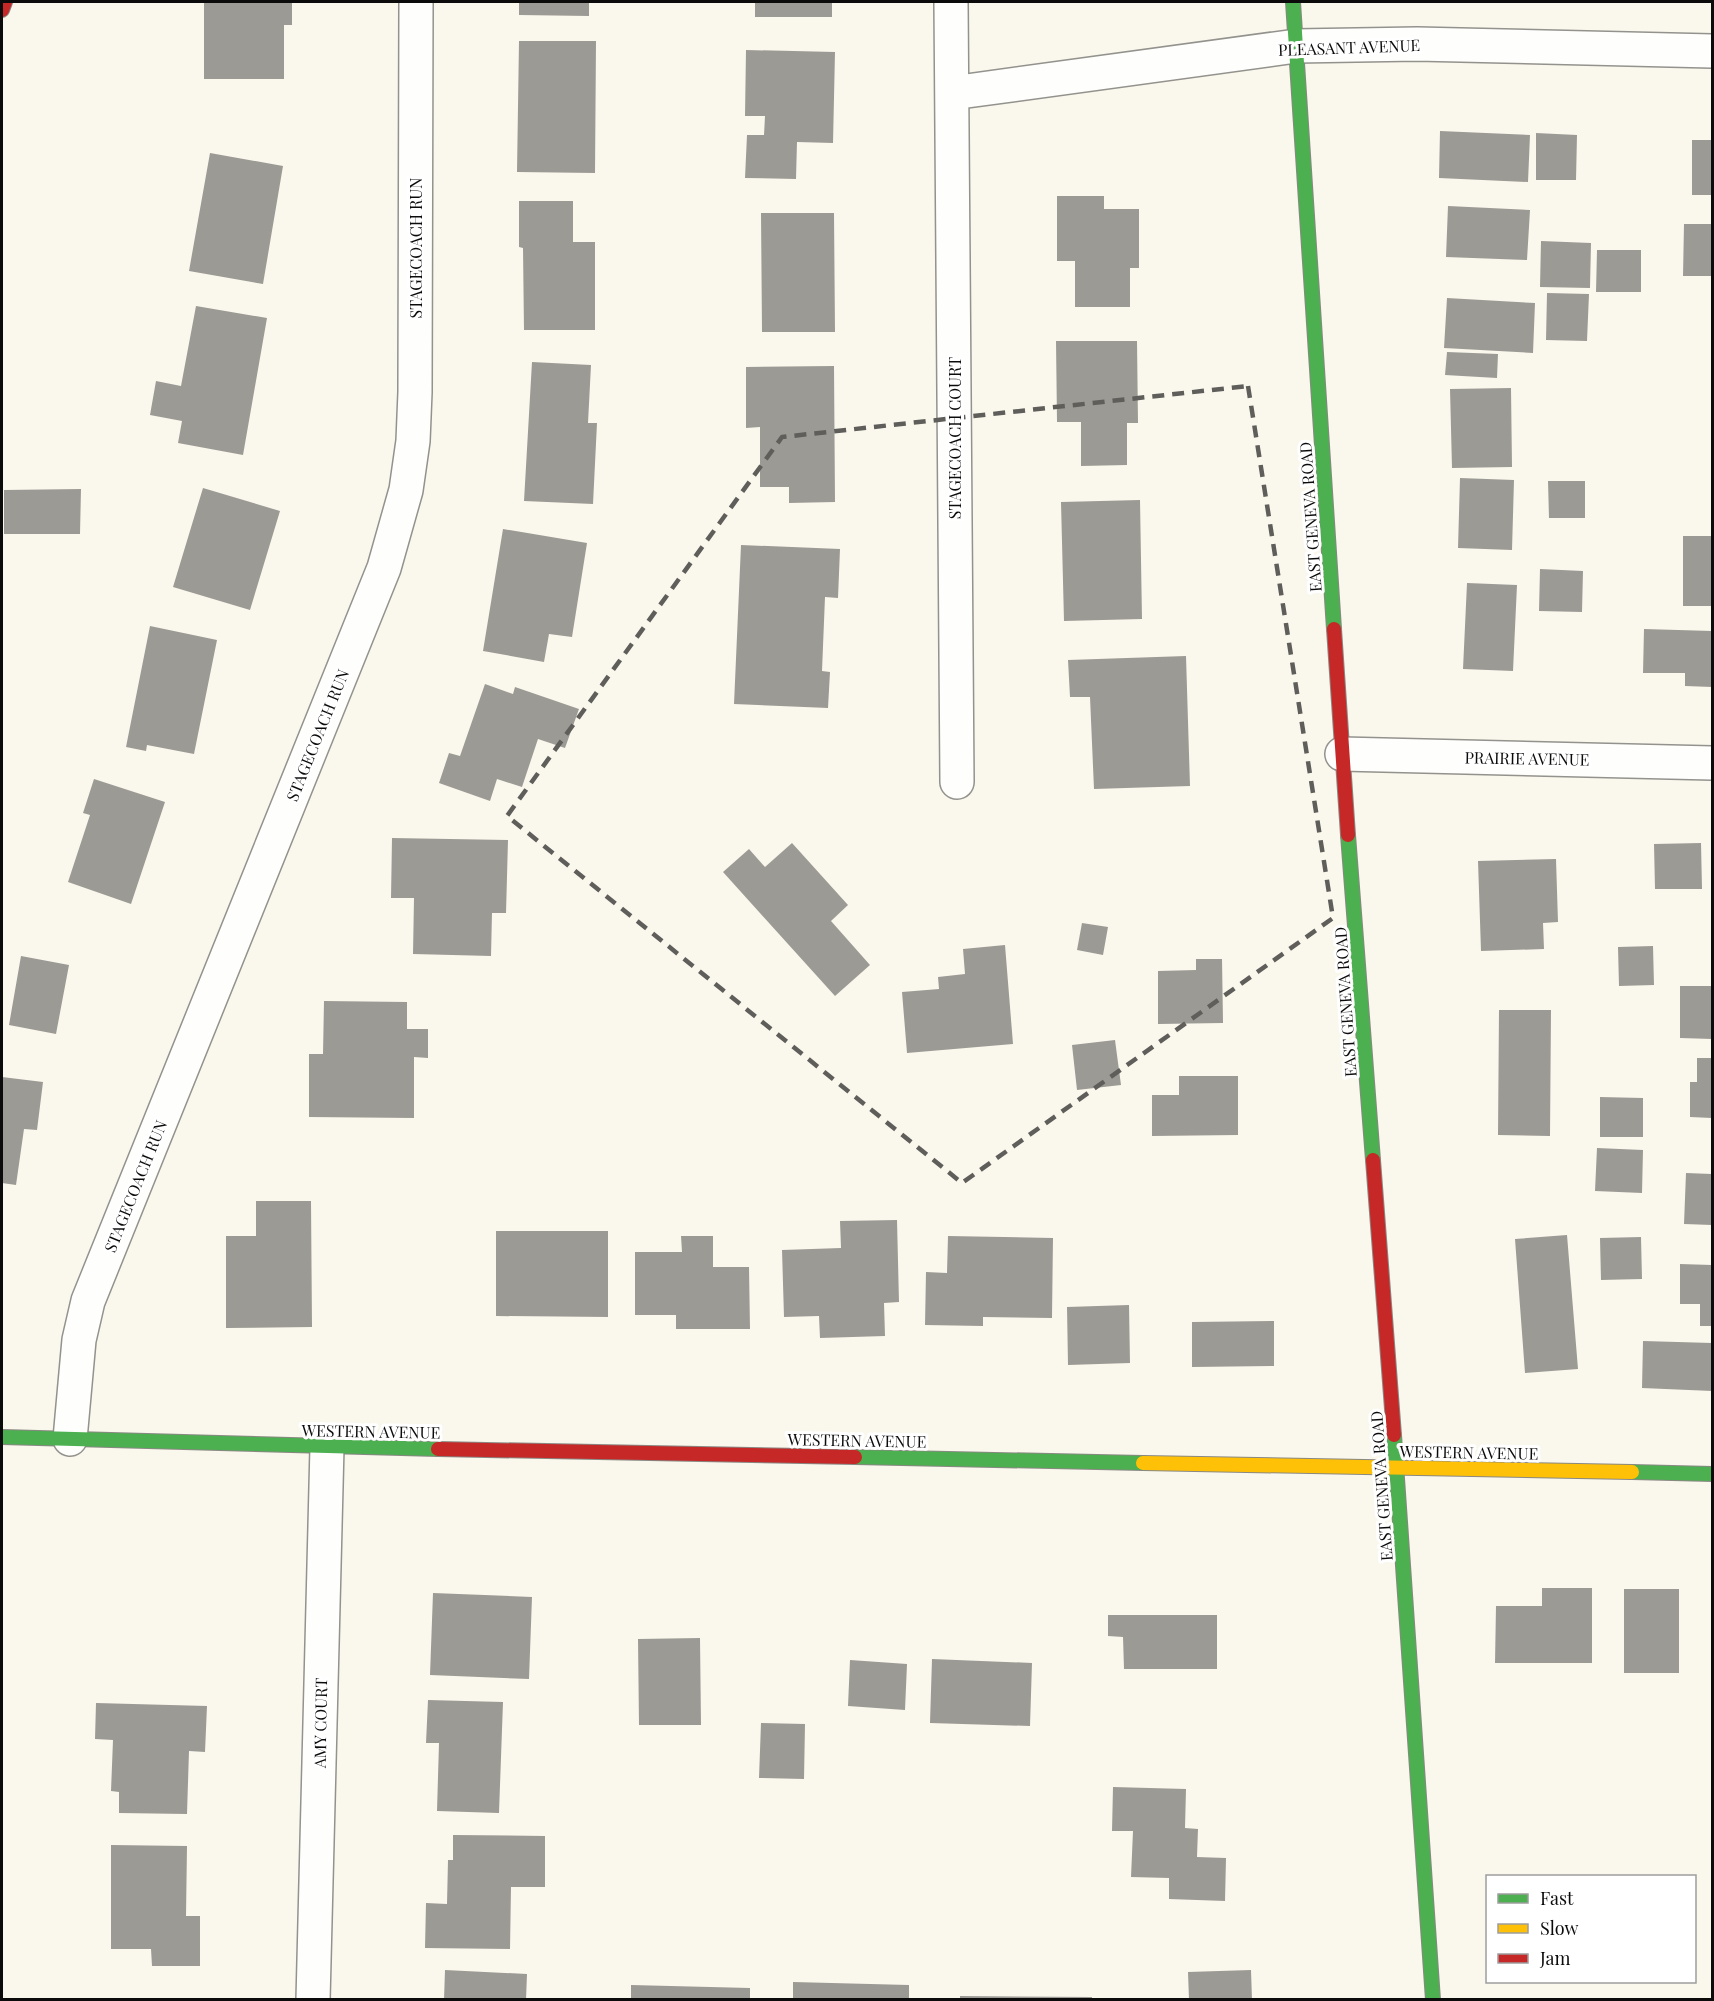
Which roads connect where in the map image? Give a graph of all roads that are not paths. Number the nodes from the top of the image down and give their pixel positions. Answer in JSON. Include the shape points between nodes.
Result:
{"nodes":[{"id":1,"x":5,"y":2,"type":"edge"},
{"id":2,"x":416,"y":2,"type":"edge"},
{"id":3,"x":951,"y":2,"type":"edge"},
{"id":4,"x":1293,"y":2,"type":"edge"},
{"id":5,"x":2,"y":10,"type":"edge"},
{"id":6,"x":1296,"y":46,"type":"junction"},
{"id":7,"x":1713,"y":51,"type":"edge"},
{"id":8,"x":952,"y":93,"type":"junction"},
{"id":9,"x":1342,"y":754,"type":"junction"},
{"id":10,"x":1713,"y":763,"type":"edge"},
{"id":11,"x":957,"y":782,"type":"dead end"},
{"id":12,"x":2,"y":1437,"type":"edge"},
{"id":13,"x":70,"y":1439,"type":"junction"},
{"id":14,"x":327,"y":1448,"type":"junction"},
{"id":15,"x":1396,"y":1467,"type":"junction"},
{"id":16,"x":1713,"y":1474,"type":"edge"},
{"id":17,"x":313,"y":2000,"type":"edge"},
{"id":18,"x":1433,"y":2000,"type":"edge"}],
"edges":[{"from":1,"to":5,"type":"main road"},
{"from":2,"to":13,"type":"street","name":"STAGECOACH RUN","via":[[415,392],[406,490],[384,568],[88,1301],[79,1341]]},
{"from":3,"to":8,"type":"street"},
{"from":4,"to":6,"type":"main road","name":"EAST GENEVA ROAD"},
{"from":6,"to":7,"type":"street","name":"PLEASANT AVENUE","via":[[1417,44]]},
{"from":6,"to":8,"type":"street","name":"PLEASANT AVENUE"},
{"from":6,"to":9,"type":"main road","name":"EAST GENEVA ROAD"},
{"from":8,"to":11,"type":"street","name":"STAGECOACH COURT"},
{"from":9,"to":10,"type":"street","name":"PRAIRIE AVENUE"},
{"from":9,"to":15,"type":"main road","name":"EAST GENEVA ROAD"},
{"from":12,"to":13,"type":"main road","name":"WESTERN AVENUE"},
{"from":13,"to":14,"type":"main road","name":"WESTERN AVENUE"},
{"from":14,"to":15,"type":"main road","name":"WESTERN AVENUE"},
{"from":14,"to":17,"type":"street","name":"AMY COURT"},
{"from":15,"to":16,"type":"main road","name":"WESTERN AVENUE"},
{"from":15,"to":18,"type":"main road","name":"EAST GENEVA ROAD"}]}
